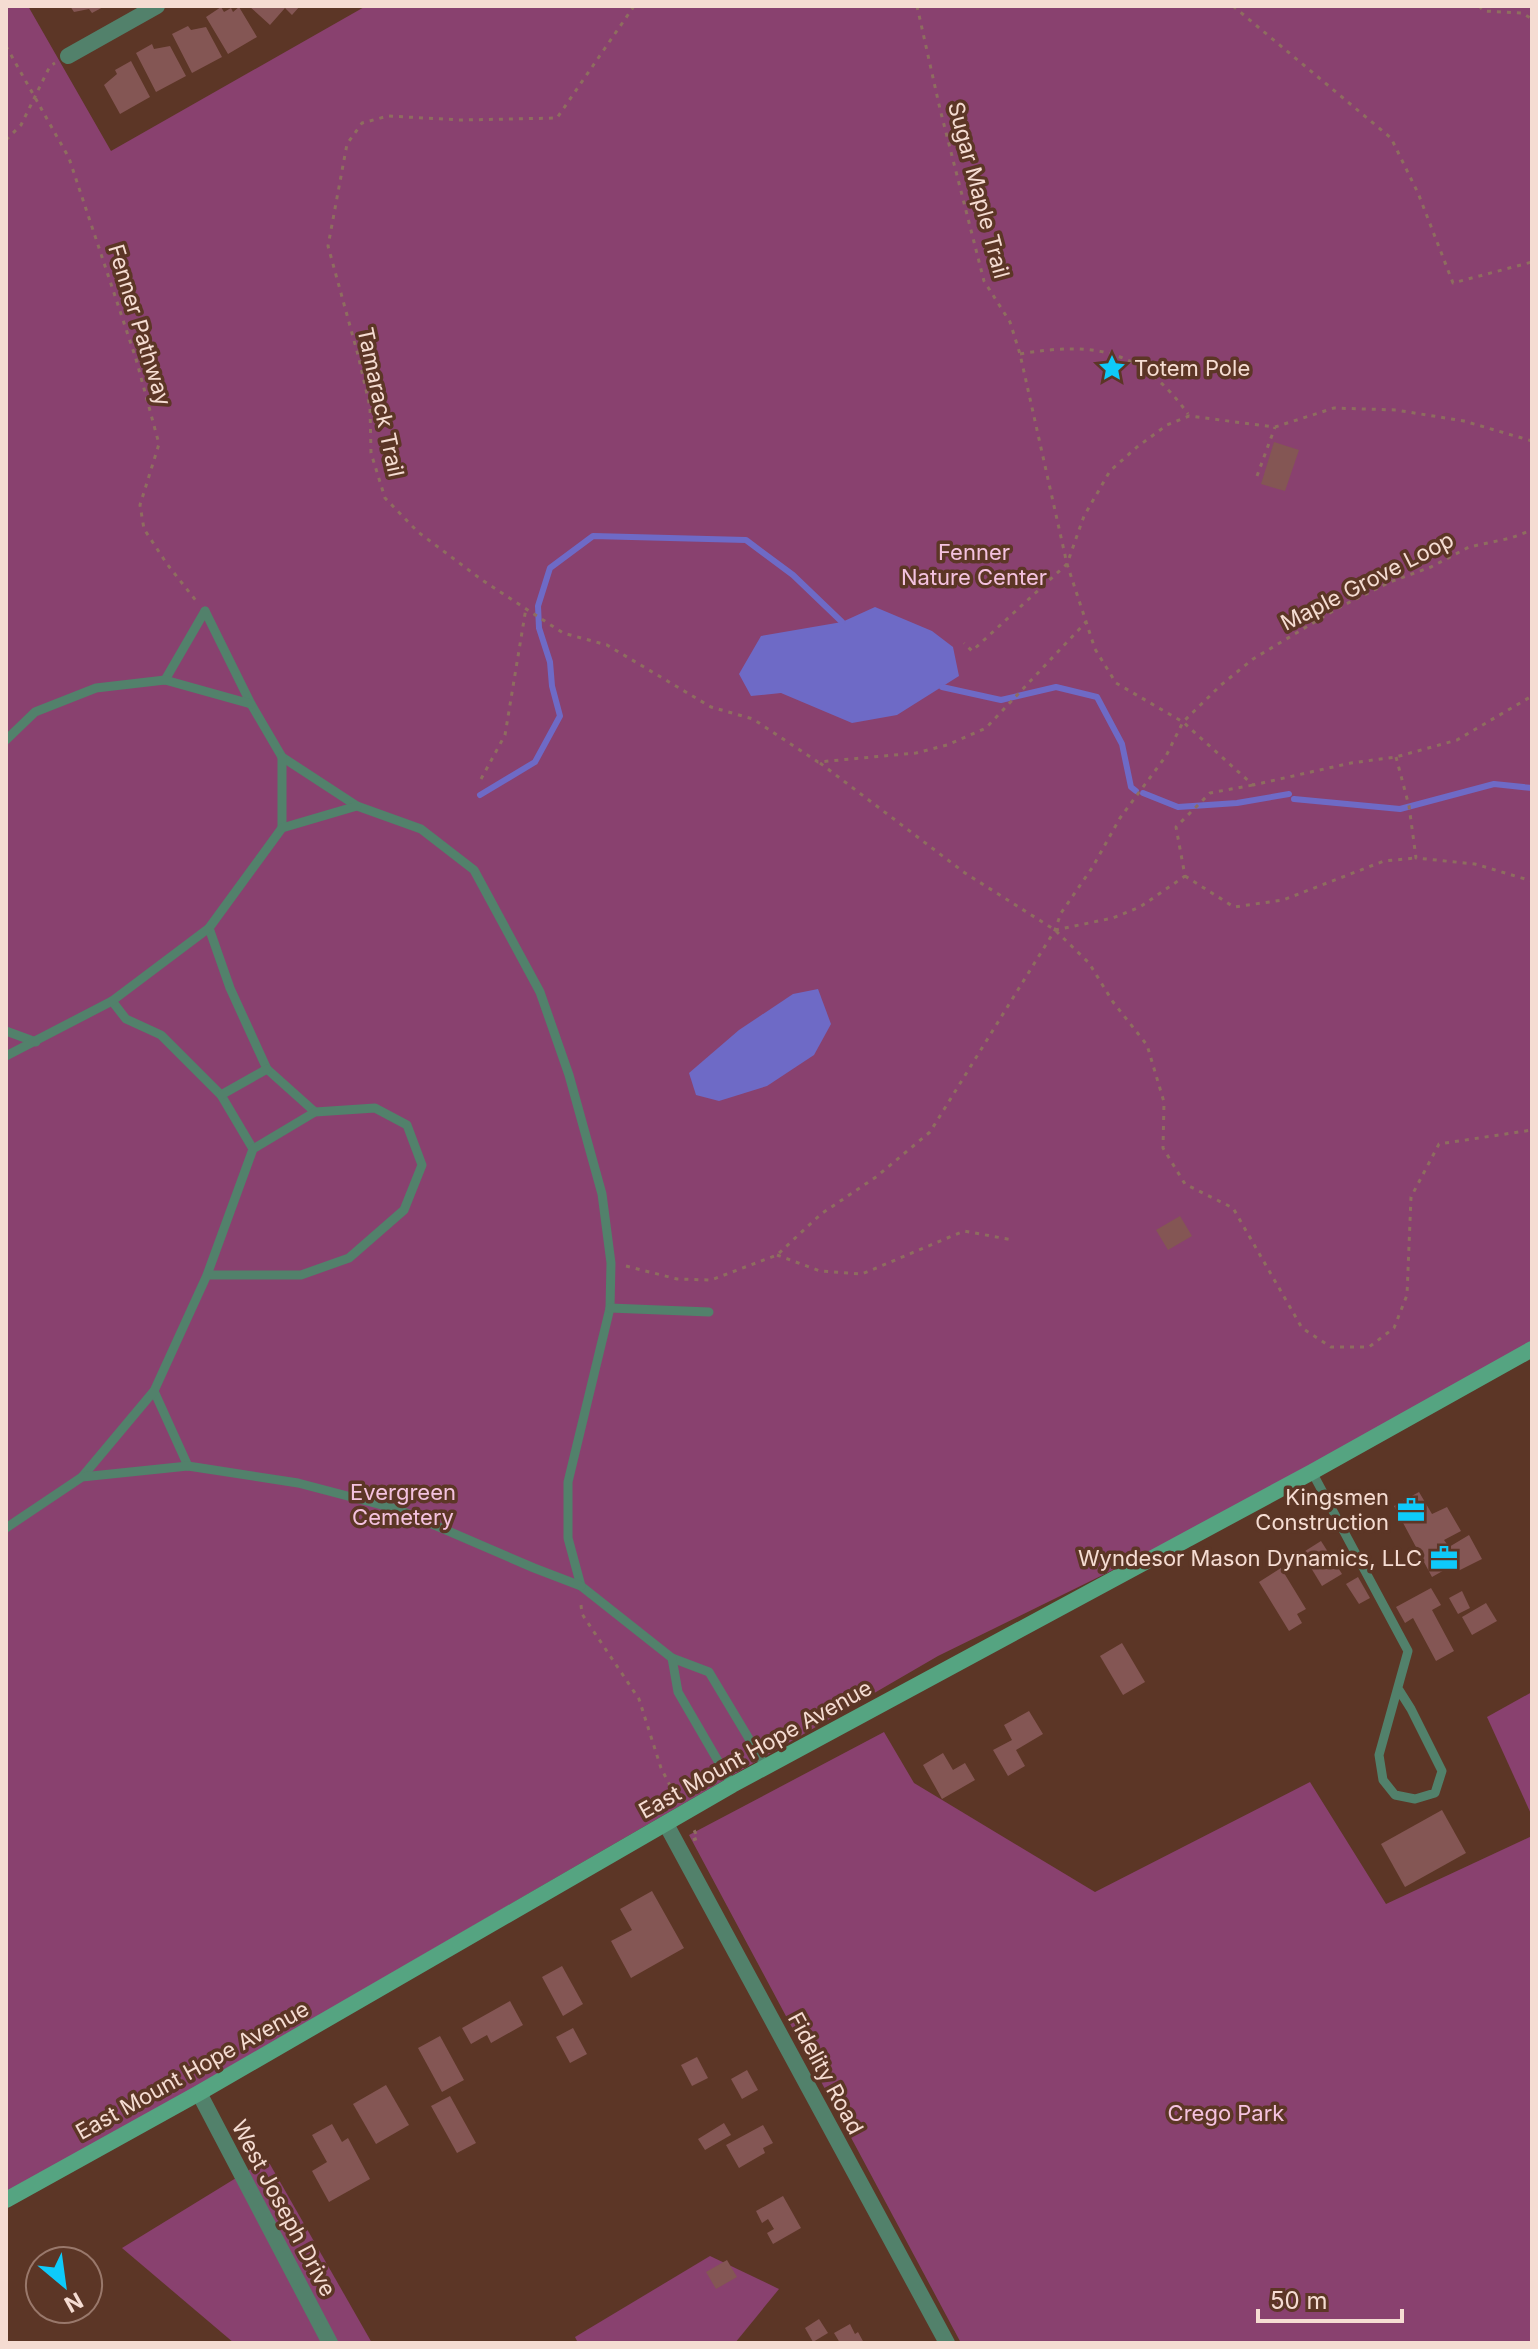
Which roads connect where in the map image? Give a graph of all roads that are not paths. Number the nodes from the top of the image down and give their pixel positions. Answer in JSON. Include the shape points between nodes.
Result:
{"nodes":[{"id":1,"x":157,"y":6,"type":"edge"},
{"id":2,"x":68,"y":56,"type":"road end"},
{"id":3,"x":165,"y":680,"type":"junction"},
{"id":4,"x":251,"y":704,"type":"junction"},
{"id":5,"x":6,"y":740,"type":"edge"},
{"id":6,"x":282,"y":757,"type":"junction"},
{"id":7,"x":357,"y":806,"type":"junction"},
{"id":8,"x":282,"y":828,"type":"junction"},
{"id":9,"x":209,"y":928,"type":"junction"},
{"id":10,"x":112,"y":1001,"type":"junction"},
{"id":11,"x":6,"y":1031,"type":"edge"},
{"id":12,"x":36,"y":1042,"type":"junction"},
{"id":13,"x":6,"y":1056,"type":"edge"},
{"id":14,"x":267,"y":1069,"type":"junction"},
{"id":15,"x":221,"y":1095,"type":"junction"},
{"id":16,"x":315,"y":1112,"type":"junction"},
{"id":17,"x":253,"y":1149,"type":"junction"},
{"id":18,"x":207,"y":1275,"type":"junction"},
{"id":19,"x":610,"y":1308,"type":"junction"},
{"id":20,"x":709,"y":1312,"type":"dead end"},
{"id":21,"x":1532,"y":1349,"type":"edge"},
{"id":22,"x":154,"y":1391,"type":"junction"},
{"id":23,"x":188,"y":1466,"type":"junction"},
{"id":24,"x":1312,"y":1472,"type":"junction"},
{"id":25,"x":82,"y":1477,"type":"junction"},
{"id":26,"x":6,"y":1528,"type":"edge"},
{"id":27,"x":581,"y":1586,"type":"junction"},
{"id":28,"x":672,"y":1658,"type":"junction"},
{"id":29,"x":1399,"y":1690,"type":"junction"},
{"id":30,"x":766,"y":1767,"type":"junction"},
{"id":31,"x":732,"y":1785,"type":"junction"},
{"id":32,"x":666,"y":1824,"type":"junction"},
{"id":33,"x":199,"y":2093,"type":"junction"},
{"id":34,"x":6,"y":2200,"type":"edge"},
{"id":35,"x":330,"y":2343,"type":"edge"},
{"id":36,"x":947,"y":2343,"type":"edge"}],
"edges":[{"from":1,"to":2,"type":"street"},
{"from":3,"to":4,"type":"lane"},
{"from":3,"to":4,"type":"lane","via":[[205,611]]},
{"from":3,"to":5,"type":"lane","via":[[96,688],[35,712]]},
{"from":4,"to":6,"type":"lane"},
{"from":6,"to":7,"type":"lane"},
{"from":6,"to":8,"type":"lane"},
{"from":7,"to":8,"type":"lane"},
{"from":7,"to":19,"type":"lane","via":[[421,829],[474,870],[540,992],[602,1194],[611,1263]]},
{"from":8,"to":9,"type":"lane"},
{"from":9,"to":10,"type":"lane"},
{"from":9,"to":14,"type":"lane"},
{"from":10,"to":12,"type":"lane"},
{"from":10,"to":15,"type":"lane","via":[[126,1019],[161,1035]]},
{"from":11,"to":12,"type":"lane"},
{"from":12,"to":13,"type":"lane"},
{"from":14,"to":15,"type":"lane"},
{"from":14,"to":16,"type":"lane"},
{"from":15,"to":17,"type":"lane"},
{"from":16,"to":17,"type":"lane"},
{"from":16,"to":18,"type":"lane","via":[[375,1108],[407,1125],[422,1165],[404,1210],[349,1258],[301,1275]]},
{"from":17,"to":18,"type":"lane"},
{"from":18,"to":22,"type":"lane"},
{"from":19,"to":20,"type":"lane"},
{"from":19,"to":27,"type":"lane","via":[[568,1482],[568,1538]]},
{"from":21,"to":24,"type":"street","name":"East Mount Hope Avenue"},
{"from":22,"to":23,"type":"lane"},
{"from":22,"to":25,"type":"lane"},
{"from":23,"to":25,"type":"lane"},
{"from":23,"to":27,"type":"lane","via":[[298,1483],[397,1509]]},
{"from":24,"to":29,"type":"lane","via":[[1408,1651]]},
{"from":24,"to":30,"type":"street","name":"East Mount Hope Avenue"},
{"from":25,"to":26,"type":"lane"},
{"from":27,"to":28,"type":"lane"},
{"from":28,"to":30,"type":"lane","via":[[709,1672]]},
{"from":28,"to":31,"type":"lane","via":[[678,1692]]},
{"from":29,"to":29,"type":"lane","via":[[1379,1755],[1383,1780],[1395,1795],[1415,1799],[1435,1793],[1442,1771]]},
{"from":30,"to":31,"type":"street","name":"East Mount Hope Avenue"},
{"from":31,"to":32,"type":"street","name":"East Mount Hope Avenue"},
{"from":32,"to":33,"type":"street","name":"East Mount Hope Avenue"},
{"from":32,"to":36,"type":"street","name":"Fidelity Road"},
{"from":33,"to":34,"type":"street","name":"East Mount Hope Avenue"},
{"from":33,"to":35,"type":"street","name":"West Joseph Drive"}]}
